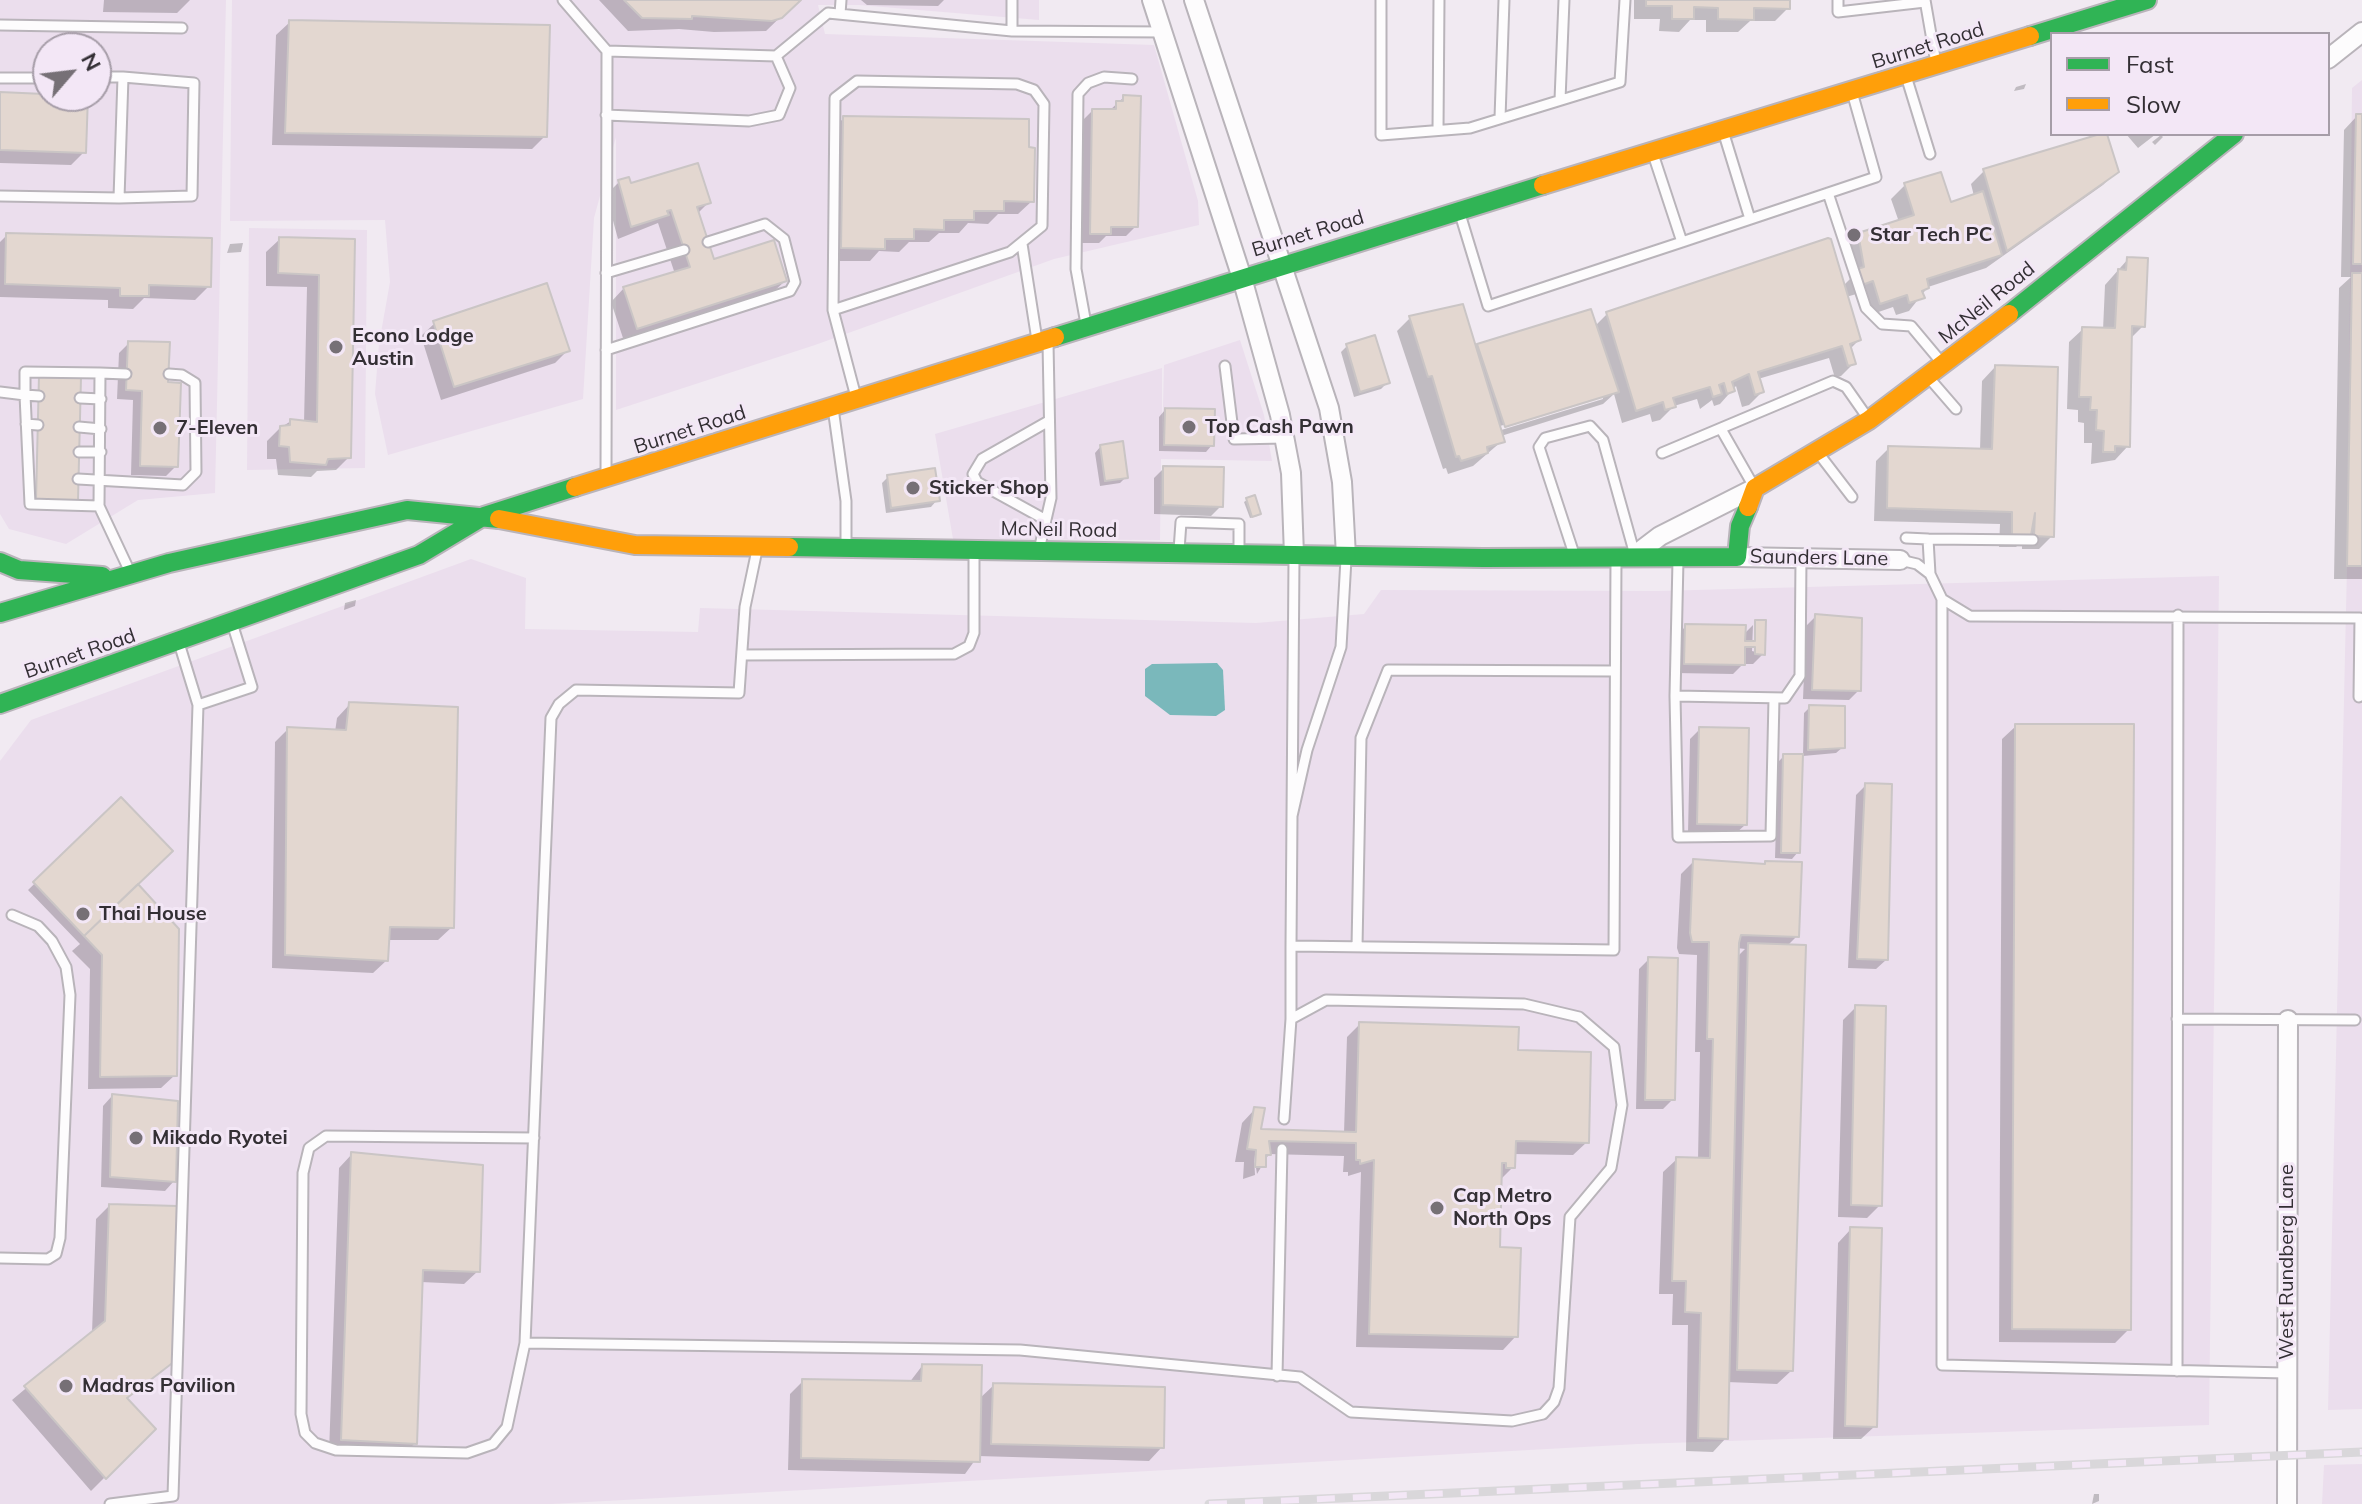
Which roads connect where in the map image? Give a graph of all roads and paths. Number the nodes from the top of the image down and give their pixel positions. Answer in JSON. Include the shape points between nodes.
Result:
{"nodes":[{"id":1,"x":563,"y":0,"type":"edge"},
{"id":2,"x":841,"y":0,"type":"edge"},
{"id":3,"x":1012,"y":0,"type":"edge"},
{"id":4,"x":1152,"y":0,"type":"edge"},
{"id":5,"x":1199,"y":0,"type":"edge"},
{"id":6,"x":1381,"y":0,"type":"edge"},
{"id":7,"x":1439,"y":0,"type":"edge"},
{"id":8,"x":1504,"y":0,"type":"edge"},
{"id":9,"x":1564,"y":0,"type":"edge"},
{"id":10,"x":1625,"y":0,"type":"edge"},
{"id":11,"x":1838,"y":0,"type":"edge"},
{"id":12,"x":2147,"y":0,"type":"edge"},
{"id":13,"x":1925,"y":1,"type":"edge"},
{"id":14,"x":840,"y":14,"type":"junction"},
{"id":15,"x":0,"y":25,"type":"edge"},
{"id":16,"x":182,"y":28,"type":"dead end"},
{"id":17,"x":1012,"y":31,"type":"junction"},
{"id":18,"x":1164,"y":32,"type":"junction"},
{"id":19,"x":2362,"y":32,"type":"edge"},
{"id":20,"x":607,"y":51,"type":"junction"},
{"id":21,"x":776,"y":56,"type":"junction"},
{"id":22,"x":2330,"y":57,"type":"edge"},
{"id":23,"x":1937,"y":66,"type":"junction"},
{"id":24,"x":1906,"y":76,"type":"junction"},
{"id":25,"x":112,"y":77,"type":"edge"},
{"id":26,"x":123,"y":77,"type":"junction"},
{"id":27,"x":0,"y":78,"type":"edge"},
{"id":28,"x":32,"y":78,"type":"edge"},
{"id":29,"x":1132,"y":79,"type":"dead end"},
{"id":30,"x":1852,"y":92,"type":"junction"},
{"id":31,"x":1560,"y":100,"type":"junction"},
{"id":32,"x":606,"y":115,"type":"junction"},
{"id":33,"x":1500,"y":118,"type":"junction"},
{"id":34,"x":1438,"y":130,"type":"junction"},
{"id":35,"x":1723,"y":131,"type":"junction"},
{"id":36,"x":2231,"y":136,"type":"edge"},
{"id":37,"x":1652,"y":153,"type":"junction"},
{"id":38,"x":1930,"y":154,"type":"dead end"},
{"id":39,"x":1828,"y":193,"type":"junction"},
{"id":40,"x":0,"y":196,"type":"edge"},
{"id":41,"x":119,"y":198,"type":"junction"},
{"id":42,"x":1459,"y":211,"type":"junction"},
{"id":43,"x":1750,"y":219,"type":"junction"},
{"id":44,"x":708,"y":242,"type":"dead end"},
{"id":45,"x":1682,"y":242,"type":"junction"},
{"id":46,"x":1022,"y":244,"type":"junction"},
{"id":47,"x":684,"y":250,"type":"dead end"},
{"id":48,"x":1282,"y":265,"type":"junction"},
{"id":49,"x":606,"y":273,"type":"junction"},
{"id":50,"x":1242,"y":278,"type":"junction"},
{"id":51,"x":833,"y":310,"type":"junction"},
{"id":52,"x":1086,"y":327,"type":"junction"},
{"id":53,"x":1043,"y":341,"type":"junction"},
{"id":54,"x":606,"y":350,"type":"junction"},
{"id":55,"x":1225,"y":366,"type":"dead end"},
{"id":56,"x":1936,"y":371,"type":"junction"},
{"id":57,"x":100,"y":373,"type":"junction"},
{"id":58,"x":126,"y":374,"type":"dead end"},
{"id":59,"x":169,"y":374,"type":"dead end"},
{"id":60,"x":0,"y":392,"type":"edge"},
{"id":61,"x":25,"y":395,"type":"junction"},
{"id":62,"x":39,"y":396,"type":"dead end"},
{"id":63,"x":80,"y":398,"type":"dead end"},
{"id":64,"x":101,"y":399,"type":"junction"},
{"id":65,"x":857,"y":400,"type":"junction"},
{"id":66,"x":833,"y":408,"type":"junction"},
{"id":67,"x":1956,"y":409,"type":"dead end"},
{"id":68,"x":1869,"y":420,"type":"junction"},
{"id":69,"x":1047,"y":422,"type":"junction"},
{"id":70,"x":26,"y":424,"type":"junction"},
{"id":71,"x":38,"y":425,"type":"dead end"},
{"id":72,"x":79,"y":427,"type":"dead end"},
{"id":73,"x":101,"y":429,"type":"junction"},
{"id":74,"x":1721,"y":429,"type":"junction"},
{"id":75,"x":1285,"y":438,"type":"junction"},
{"id":76,"x":1817,"y":451,"type":"junction"},
{"id":77,"x":79,"y":452,"type":"dead end"},
{"id":78,"x":101,"y":452,"type":"junction"},
{"id":79,"x":1662,"y":453,"type":"dead end"},
{"id":80,"x":78,"y":479,"type":"dead end"},
{"id":81,"x":606,"y":479,"type":"junction"},
{"id":82,"x":101,"y":481,"type":"junction"},
{"id":83,"x":1755,"y":488,"type":"junction"},
{"id":84,"x":1852,"y":497,"type":"dead end"},
{"id":85,"x":99,"y":506,"type":"junction"},
{"id":86,"x":484,"y":516,"type":"junction"},
{"id":87,"x":1046,"y":520,"type":"junction"},
{"id":88,"x":1906,"y":538,"type":"dead end"},
{"id":89,"x":1928,"y":539,"type":"junction"},
{"id":90,"x":2033,"y":540,"type":"dead end"},
{"id":91,"x":758,"y":547,"type":"junction"},
{"id":92,"x":846,"y":548,"type":"junction"},
{"id":93,"x":974,"y":550,"type":"junction"},
{"id":94,"x":1038,"y":551,"type":"junction"},
{"id":95,"x":1179,"y":553,"type":"junction"},
{"id":96,"x":1239,"y":554,"type":"junction"},
{"id":97,"x":1294,"y":555,"type":"junction"},
{"id":98,"x":1635,"y":555,"type":"junction"},
{"id":99,"x":1346,"y":556,"type":"junction"},
{"id":100,"x":1574,"y":556,"type":"junction"},
{"id":101,"x":1678,"y":556,"type":"junction"},
{"id":102,"x":1616,"y":557,"type":"junction"},
{"id":103,"x":1737,"y":557,"type":"junction"},
{"id":104,"x":1801,"y":559,"type":"junction"},
{"id":105,"x":1900,"y":560,"type":"joint"},
{"id":106,"x":0,"y":562,"type":"edge"},
{"id":107,"x":1930,"y":574,"type":"junction"},
{"id":108,"x":126,"y":576,"type":"junction"},
{"id":109,"x":1942,"y":599,"type":"junction"},
{"id":110,"x":0,"y":613,"type":"edge"},
{"id":111,"x":2178,"y":615,"type":"junction"},
{"id":112,"x":2361,"y":618,"type":"edge"},
{"id":113,"x":232,"y":623,"type":"junction"},
{"id":114,"x":178,"y":642,"type":"junction"},
{"id":115,"x":742,"y":655,"type":"junction"},
{"id":116,"x":1615,"y":671,"type":"junction"},
{"id":117,"x":1675,"y":696,"type":"junction"},
{"id":118,"x":23,"y":697,"type":"junction"},
{"id":119,"x":2359,"y":697,"type":"dead end"},
{"id":120,"x":1774,"y":698,"type":"junction"},
{"id":121,"x":0,"y":704,"type":"edge"},
{"id":122,"x":198,"y":705,"type":"junction"},
{"id":123,"x":0,"y":718,"type":"edge"},
{"id":124,"x":1292,"y":816,"type":"junction"},
{"id":125,"x":12,"y":915,"type":"dead end"},
{"id":126,"x":1291,"y":946,"type":"junction"},
{"id":127,"x":1357,"y":947,"type":"junction"},
{"id":128,"x":1291,"y":1019,"type":"junction"},
{"id":129,"x":2177,"y":1019,"type":"junction"},
{"id":130,"x":2288,"y":1020,"type":"junction"},
{"id":131,"x":2355,"y":1020,"type":"dead end"},
{"id":132,"x":1284,"y":1119,"type":"dead end"},
{"id":133,"x":534,"y":1138,"type":"junction"},
{"id":134,"x":1282,"y":1149,"type":"dead end"},
{"id":135,"x":0,"y":1258,"type":"edge"},
{"id":136,"x":525,"y":1343,"type":"junction"},
{"id":137,"x":2177,"y":1371,"type":"junction"},
{"id":138,"x":2286,"y":1373,"type":"junction"},
{"id":139,"x":1277,"y":1376,"type":"junction"},
{"id":140,"x":110,"y":1504,"type":"edge"},
{"id":141,"x":2287,"y":1504,"type":"edge"}],
"edges":[{"from":1,"to":20,"type":"lane"},
{"from":2,"to":14,"type":"lane"},
{"from":3,"to":17,"type":"lane"},
{"from":4,"to":18,"type":"street"},
{"from":5,"to":48,"type":"street"},
{"from":6,"to":34,"type":"lane","via":[[1381,135]]},
{"from":7,"to":34,"type":"lane"},
{"from":8,"to":33,"type":"lane"},
{"from":9,"to":31,"type":"lane"},
{"from":10,"to":31,"type":"lane","via":[[1620,82]]},
{"from":11,"to":13,"type":"lane","via":[[1838,12]]},
{"from":12,"to":23,"type":"main road","name":"Burnet Road"},
{"from":13,"to":23,"type":"lane"},
{"from":14,"to":17,"type":"lane"},
{"from":14,"to":21,"type":"lane","via":[[828,13]]},
{"from":15,"to":16,"type":"lane"},
{"from":17,"to":18,"type":"lane"},
{"from":18,"to":50,"type":"street"},
{"from":19,"to":22,"type":"street"},
{"from":20,"to":21,"type":"lane"},
{"from":20,"to":32,"type":"lane"},
{"from":21,"to":32,"type":"lane","via":[[790,88],[779,115],[749,121]]},
{"from":23,"to":24,"type":"main road","name":"Burnet Road"},
{"from":24,"to":30,"type":"main road","name":"Burnet Road"},
{"from":24,"to":38,"type":"lane"},
{"from":25,"to":26,"type":"lane"},
{"from":26,"to":41,"type":"lane"},
{"from":26,"to":41,"type":"lane","via":[[194,83],[192,196]]},
{"from":27,"to":28,"type":"lane"},
{"from":29,"to":52,"type":"lane","via":[[1104,77],[1078,94],[1076,269]]},
{"from":30,"to":35,"type":"main road","name":"Burnet Road"},
{"from":30,"to":39,"type":"lane","via":[[1876,177]]},
{"from":31,"to":33,"type":"lane"},
{"from":32,"to":49,"type":"lane"},
{"from":33,"to":34,"type":"lane","via":[[1470,128]]},
{"from":35,"to":37,"type":"main road","name":"Burnet Road"},
{"from":35,"to":43,"type":"lane"},
{"from":36,"to":56,"type":"main road","name":"McNeil Road"},
{"from":37,"to":42,"type":"main road","name":"Burnet Road"},
{"from":37,"to":45,"type":"lane"},
{"from":39,"to":43,"type":"lane"},
{"from":39,"to":56,"type":"lane","via":[[1866,308],[1882,324],[1911,326],[1920,332]]},
{"from":40,"to":41,"type":"lane"},
{"from":42,"to":45,"type":"lane","via":[[1488,306]]},
{"from":42,"to":48,"type":"main road","name":"Burnet Road"},
{"from":43,"to":45,"type":"lane"},
{"from":44,"to":54,"type":"lane","via":[[765,224],[784,239],[795,282],[790,291]]},
{"from":46,"to":51,"type":"lane"},
{"from":46,"to":51,"type":"lane","via":[[1042,226],[1044,104],[1034,90],[1017,84],[857,81],[835,98]]},
{"from":46,"to":53,"type":"lane"},
{"from":47,"to":49,"type":"lane"},
{"from":48,"to":50,"type":"main road","name":"Burnet Road"},
{"from":48,"to":99,"type":"street","via":[[1335,435]]},
{"from":49,"to":54,"type":"lane"},
{"from":50,"to":52,"type":"main road","name":"Burnet Road"},
{"from":50,"to":75,"type":"street"},
{"from":51,"to":65,"type":"lane"},
{"from":52,"to":53,"type":"main road","name":"Burnet Road"},
{"from":53,"to":65,"type":"main road","name":"Burnet Road"},
{"from":53,"to":69,"type":"lane"},
{"from":54,"to":81,"type":"lane"},
{"from":55,"to":75,"type":"lane","via":[[1234,439]]},
{"from":56,"to":67,"type":"lane"},
{"from":56,"to":68,"type":"main road","name":"McNeil Road"},
{"from":57,"to":58,"type":"lane"},
{"from":57,"to":61,"type":"lane","via":[[25,372]]},
{"from":57,"to":64,"type":"lane"},
{"from":59,"to":82,"type":"lane","via":[[195,383],[196,472],[183,485]]},
{"from":60,"to":61,"type":"lane"},
{"from":61,"to":62,"type":"lane"},
{"from":61,"to":70,"type":"lane"},
{"from":63,"to":64,"type":"lane"},
{"from":64,"to":73,"type":"lane"},
{"from":65,"to":66,"type":"main road","name":"Burnet Road"},
{"from":66,"to":81,"type":"main road","name":"Burnet Road"},
{"from":66,"to":92,"type":"lane","via":[[846,501]]},
{"from":68,"to":74,"type":"lane","via":[[1846,387],[1833,381]]},
{"from":68,"to":76,"type":"main road","name":"McNeil Road"},
{"from":69,"to":87,"type":"lane","via":[[1051,498]]},
{"from":69,"to":87,"type":"lane","via":[[982,459],[973,474],[977,482]]},
{"from":70,"to":71,"type":"lane"},
{"from":70,"to":85,"type":"lane","via":[[32,451],[30,504]]},
{"from":72,"to":73,"type":"lane"},
{"from":73,"to":78,"type":"lane"},
{"from":74,"to":79,"type":"lane"},
{"from":74,"to":83,"type":"lane"},
{"from":75,"to":97,"type":"street"},
{"from":76,"to":83,"type":"main road","name":"McNeil Road"},
{"from":76,"to":84,"type":"lane"},
{"from":77,"to":78,"type":"lane"},
{"from":78,"to":82,"type":"lane"},
{"from":80,"to":82,"type":"lane"},
{"from":81,"to":86,"type":"main road","name":"Burnet Road"},
{"from":82,"to":85,"type":"lane"},
{"from":83,"to":98,"type":"street","name":"McNeil Road","via":[[1660,536]]},
{"from":83,"to":103,"type":"main road","via":[[1740,526]]},
{"from":85,"to":108,"type":"lane"},
{"from":86,"to":91,"type":"main road","name":"McNeil Road","via":[[635,545]]},
{"from":86,"to":108,"type":"main road","name":"Burnet Road","via":[[407,510]]},
{"from":86,"to":113,"type":"main road","name":"Burnet Road","via":[[419,555]]},
{"from":87,"to":94,"type":"lane"},
{"from":88,"to":89,"type":"lane"},
{"from":89,"to":90,"type":"lane"},
{"from":89,"to":107,"type":"lane"},
{"from":91,"to":92,"type":"main road","name":"McNeil Road"},
{"from":91,"to":115,"type":"lane","via":[[745,607]]},
{"from":92,"to":93,"type":"main road","name":"McNeil Road"},
{"from":93,"to":94,"type":"main road","name":"McNeil Road"},
{"from":93,"to":115,"type":"lane","via":[[974,633],[969,646],[954,654]]},
{"from":94,"to":95,"type":"main road","name":"McNeil Road"},
{"from":95,"to":96,"type":"main road","name":"McNeil Road"},
{"from":95,"to":96,"type":"lane","via":[[1181,522],[1239,524]]},
{"from":96,"to":97,"type":"main road","name":"McNeil Road"},
{"from":97,"to":99,"type":"main road","name":"McNeil Road"},
{"from":97,"to":124,"type":"lane"},
{"from":98,"to":100,"type":"lane","via":[[1603,440],[1590,426],[1545,438],[1539,447]]},
{"from":98,"to":101,"type":"main road","name":"McNeil Road"},
{"from":98,"to":102,"type":"main road","name":"McNeil Road"},
{"from":99,"to":100,"type":"main road","name":"McNeil Road"},
{"from":99,"to":124,"type":"lane","via":[[1341,647]]},
{"from":100,"to":102,"type":"main road","name":"McNeil Road"},
{"from":101,"to":103,"type":"main road","name":"McNeil Road"},
{"from":101,"to":117,"type":"lane"},
{"from":102,"to":116,"type":"lane"},
{"from":103,"to":104,"type":"street","name":"Saunders Lane"},
{"from":104,"to":105,"type":"street","name":"Saunders Lane"},
{"from":104,"to":120,"type":"lane","via":[[1800,676],[1785,698]]},
{"from":105,"to":107,"type":"lane"},
{"from":106,"to":108,"type":"main road","via":[[19,570]]},
{"from":107,"to":109,"type":"lane"},
{"from":108,"to":110,"type":"main road","name":"Burnet Road"},
{"from":109,"to":111,"type":"lane","via":[[1970,616]]},
{"from":109,"to":137,"type":"lane","via":[[1942,1365]]},
{"from":111,"to":112,"type":"lane"},
{"from":111,"to":129,"type":"lane"},
{"from":112,"to":119,"type":"lane"},
{"from":113,"to":114,"type":"main road","name":"Burnet Road"},
{"from":113,"to":122,"type":"lane","via":[[252,687]]},
{"from":114,"to":118,"type":"main road","name":"Burnet Road"},
{"from":114,"to":122,"type":"lane"},
{"from":115,"to":133,"type":"lane","via":[[739,693],[576,690],[551,718]]},
{"from":116,"to":127,"type":"lane","via":[[1388,670],[1361,738]]},
{"from":116,"to":127,"type":"lane","via":[[1614,950]]},
{"from":117,"to":120,"type":"lane"},
{"from":117,"to":120,"type":"lane","via":[[1678,837],[1771,836]]},
{"from":118,"to":121,"type":"main road","name":"Burnet Road"},
{"from":118,"to":123,"type":"main road"},
{"from":122,"to":140,"type":"lane","via":[[173,1496]]},
{"from":124,"to":126,"type":"lane"},
{"from":125,"to":135,"type":"lane","via":[[38,926],[52,941],[66,967],[70,995],[56,1254],[48,1259]]},
{"from":126,"to":127,"type":"lane"},
{"from":126,"to":128,"type":"lane"},
{"from":128,"to":132,"type":"lane"},
{"from":128,"to":139,"type":"lane","via":[[1326,1000],[1524,1004],[1579,1017],[1614,1047],[1622,1105],[1611,1168],[1570,1217],[1559,1388],[1543,1414],[1512,1421],[1351,1412],[1300,1377]]},
{"from":129,"to":130,"type":"lane"},
{"from":129,"to":137,"type":"lane"},
{"from":130,"to":131,"type":"lane"},
{"from":130,"to":138,"type":"street","name":"West Rundberg Lane"},
{"from":133,"to":136,"type":"lane"},
{"from":133,"to":136,"type":"lane","via":[[326,1136],[309,1148],[303,1173],[305,1433],[336,1450],[467,1453],[493,1444],[507,1427]]},
{"from":134,"to":139,"type":"lane"},
{"from":136,"to":139,"type":"lane","via":[[1020,1350]]},
{"from":137,"to":138,"type":"lane"},
{"from":138,"to":141,"type":"street","name":"West Rundberg Lane"}]}
